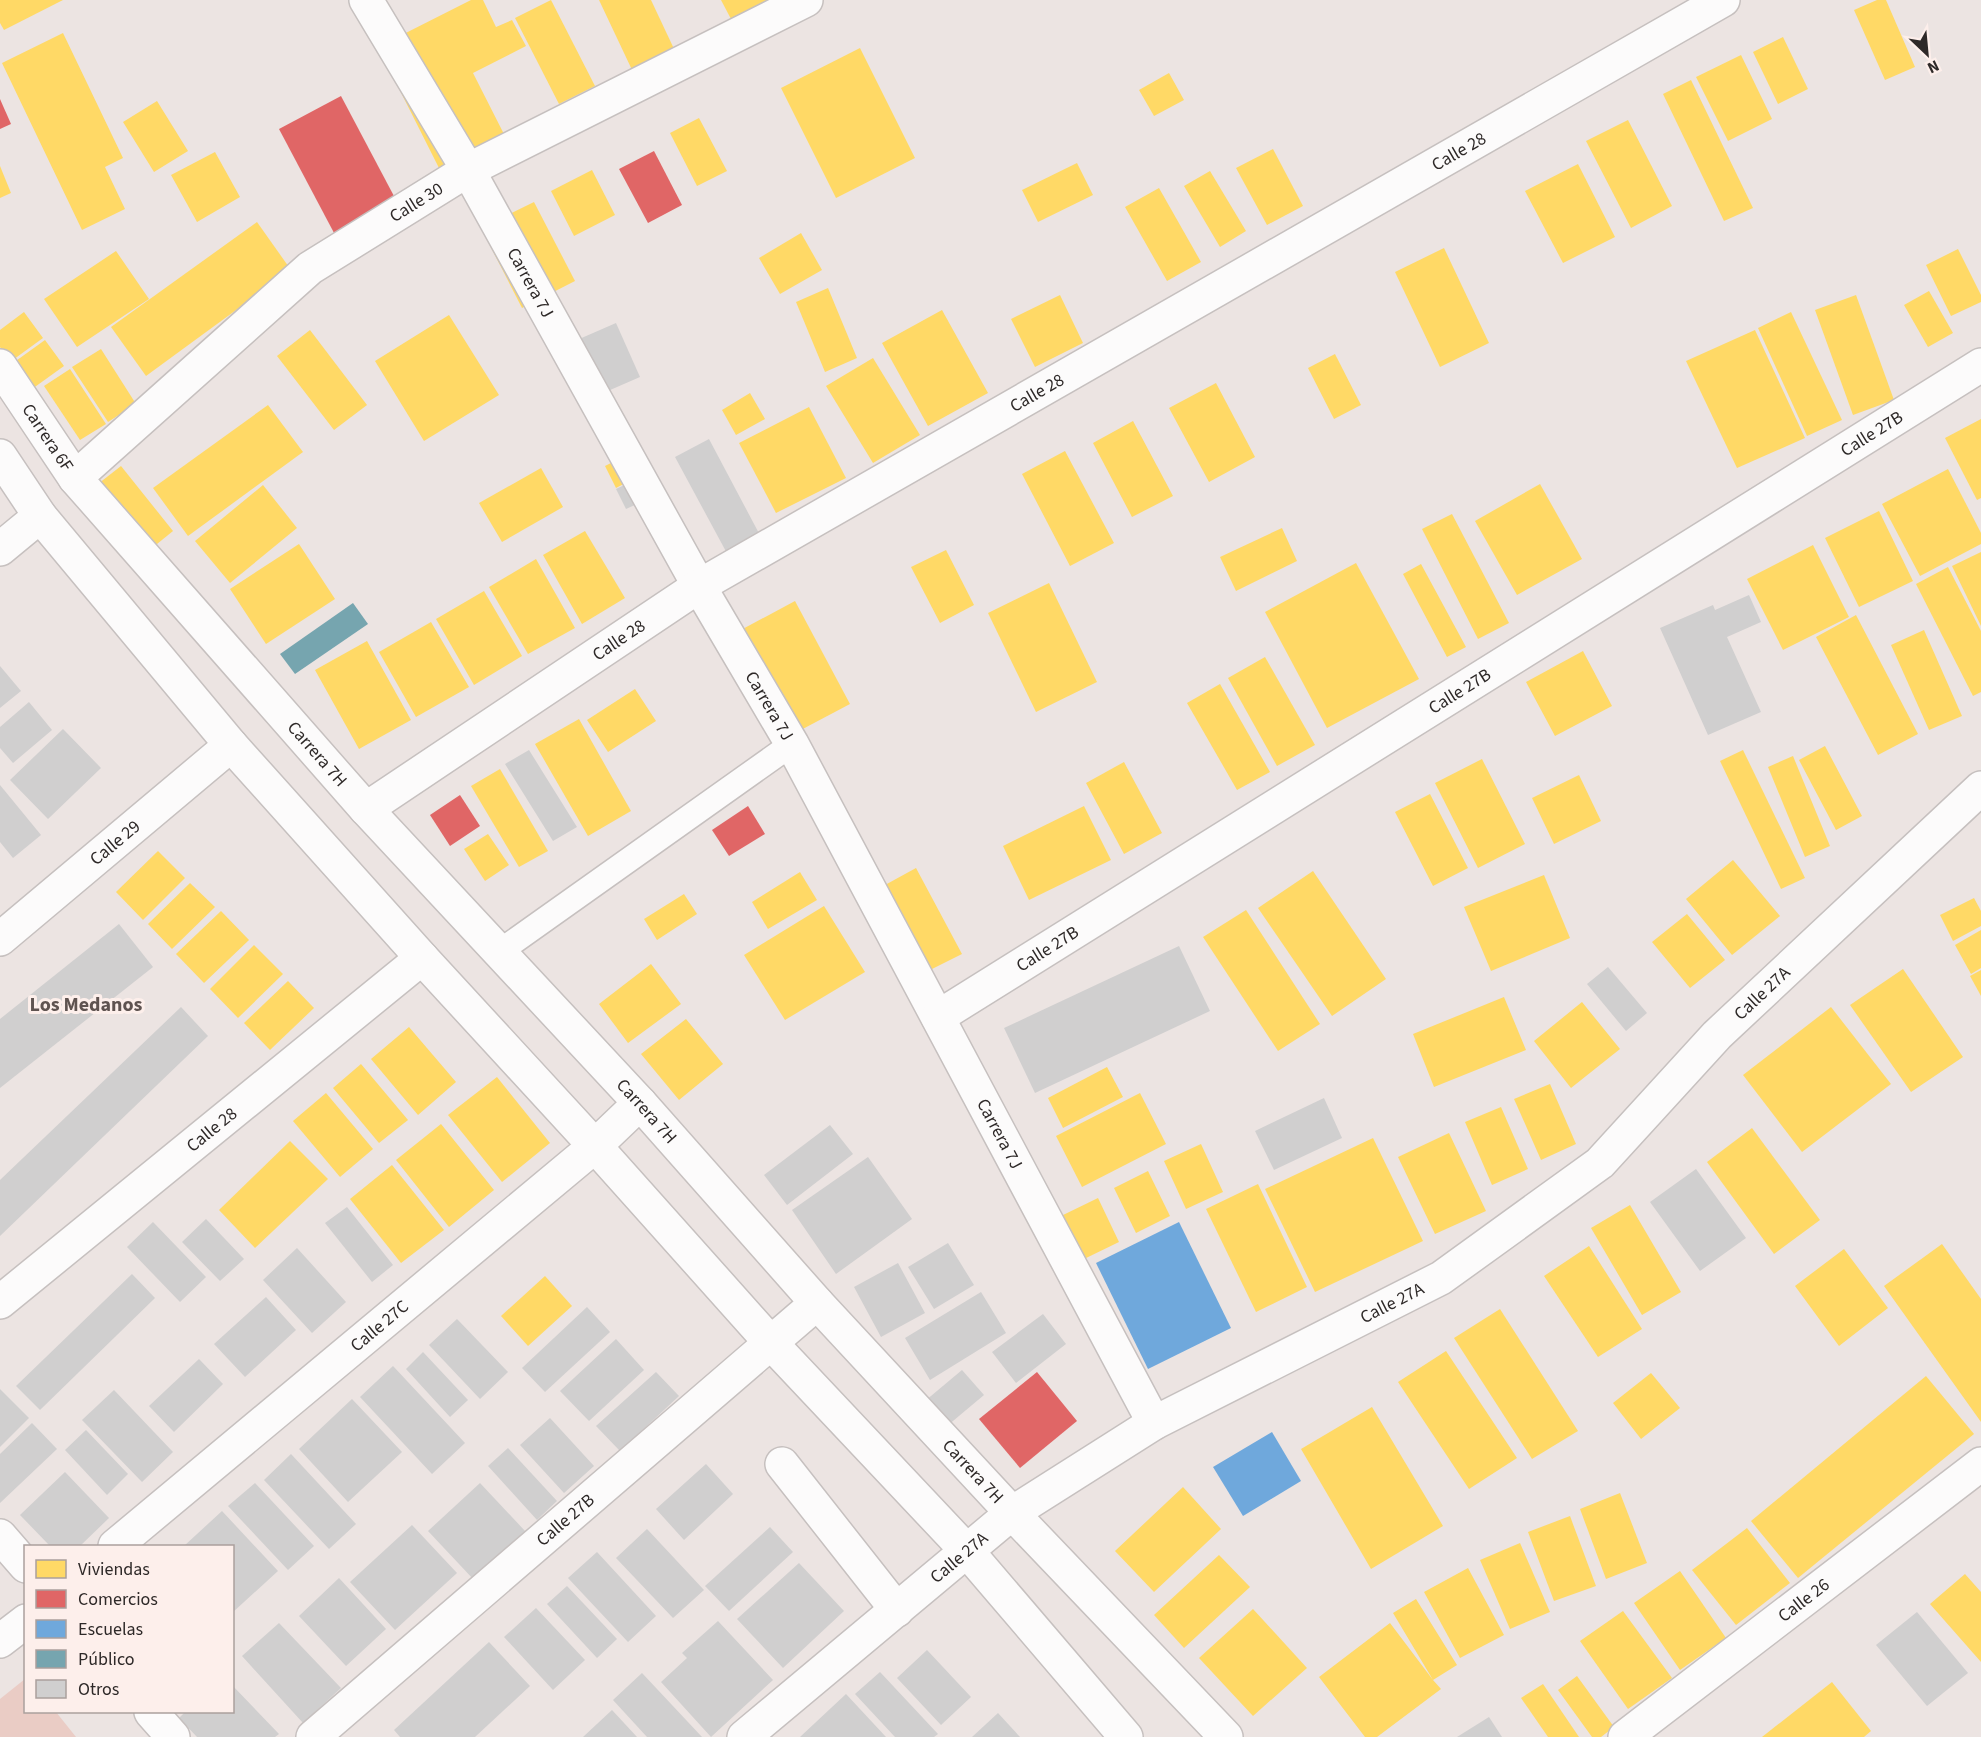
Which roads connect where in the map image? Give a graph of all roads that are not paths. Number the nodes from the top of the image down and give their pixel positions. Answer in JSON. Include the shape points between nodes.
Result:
{"nodes":[{"id":1,"x":366,"y":0,"type":"edge"},
{"id":2,"x":806,"y":0,"type":"edge"},
{"id":3,"x":1723,"y":0,"type":"edge"},
{"id":4,"x":468,"y":170,"type":"junction"},
{"id":5,"x":1981,"y":365,"type":"edge"},
{"id":6,"x":0,"y":366,"type":"edge"},
{"id":7,"x":0,"y":456,"type":"edge"},
{"id":8,"x":75,"y":477,"type":"junction"},
{"id":9,"x":40,"y":516,"type":"junction"},
{"id":10,"x":0,"y":549,"type":"edge"},
{"id":11,"x":699,"y":586,"type":"junction"},
{"id":12,"x":792,"y":744,"type":"junction"},
{"id":13,"x":231,"y":745,"type":"junction"},
{"id":14,"x":1981,"y":788,"type":"edge"},
{"id":15,"x":366,"y":809,"type":"junction"},
{"id":16,"x":0,"y":939,"type":"edge"},
{"id":17,"x":499,"y":952,"type":"junction"},
{"id":18,"x":422,"y":958,"type":"junction"},
{"id":19,"x":938,"y":1017,"type":"junction"},
{"id":20,"x":640,"y":1103,"type":"junction"},
{"id":21,"x":595,"y":1146,"type":"junction"},
{"id":22,"x":0,"y":1302,"type":"edge"},
{"id":23,"x":817,"y":1303,"type":"junction"},
{"id":24,"x":771,"y":1343,"type":"junction"},
{"id":25,"x":1154,"y":1423,"type":"junction"},
{"id":26,"x":782,"y":1464,"type":"dead end"},
{"id":27,"x":1981,"y":1464,"type":"edge"},
{"id":28,"x":1012,"y":1513,"type":"junction"},
{"id":29,"x":0,"y":1536,"type":"edge"},
{"id":30,"x":116,"y":1545,"type":"edge"},
{"id":31,"x":967,"y":1551,"type":"junction"},
{"id":32,"x":24,"y":1564,"type":"edge"},
{"id":33,"x":897,"y":1610,"type":"junction"},
{"id":34,"x":24,"y":1623,"type":"edge"},
{"id":35,"x":0,"y":1641,"type":"edge"},
{"id":36,"x":152,"y":1713,"type":"edge"},
{"id":37,"x":173,"y":1737,"type":"edge"},
{"id":38,"x":313,"y":1737,"type":"edge"},
{"id":39,"x":744,"y":1737,"type":"edge"},
{"id":40,"x":1126,"y":1737,"type":"edge"},
{"id":41,"x":1226,"y":1737,"type":"edge"},
{"id":42,"x":1625,"y":1737,"type":"edge"}],
"edges":[{"from":1,"to":4,"type":"street","name":"Carrera 7J"},
{"from":2,"to":4,"type":"street","name":"Calle 30"},
{"from":3,"to":11,"type":"street","name":"Calle 28"},
{"from":4,"to":8,"type":"street","name":"Calle 30","via":[[310,268]]},
{"from":4,"to":11,"type":"street","name":"Carrera 7J"},
{"from":5,"to":19,"type":"street","name":"Calle 27B"},
{"from":6,"to":8,"type":"street","name":"Carrera 6F"},
{"from":7,"to":9,"type":"street"},
{"from":8,"to":15,"type":"street","name":"Carrera 7H"},
{"from":9,"to":10,"type":"street"},
{"from":9,"to":13,"type":"street"},
{"from":11,"to":12,"type":"street","name":"Carrera 7J"},
{"from":11,"to":15,"type":"street","name":"Calle 28"},
{"from":12,"to":17,"type":"lane"},
{"from":12,"to":19,"type":"street","name":"Carrera 7J"},
{"from":13,"to":16,"type":"street","name":"Calle 29"},
{"from":13,"to":18,"type":"street"},
{"from":14,"to":25,"type":"street","name":"Calle 27A","via":[[1717,1035],[1600,1162],[1441,1278]]},
{"from":15,"to":17,"type":"street","name":"Carrera 7H"},
{"from":17,"to":20,"type":"street","name":"Carrera 7H"},
{"from":18,"to":21,"type":"street"},
{"from":18,"to":22,"type":"street","name":"Calle 28"},
{"from":19,"to":25,"type":"street","name":"Carrera 7J"},
{"from":20,"to":21,"type":"street","name":"Calle 27C"},
{"from":20,"to":23,"type":"street","name":"Carrera 7H"},
{"from":21,"to":24,"type":"street"},
{"from":21,"to":30,"type":"street","name":"Calle 27C"},
{"from":23,"to":24,"type":"street","name":"Calle 27B"},
{"from":23,"to":28,"type":"street","name":"Carrera 7H"},
{"from":24,"to":31,"type":"street"},
{"from":24,"to":38,"type":"street","name":"Calle 27B"},
{"from":25,"to":28,"type":"street","name":"Calle 27A"},
{"from":26,"to":33,"type":"street"},
{"from":27,"to":42,"type":"street","name":"Calle 26"},
{"from":28,"to":31,"type":"street","name":"Calle 27A"},
{"from":28,"to":41,"type":"street","name":"Carrera 7H"},
{"from":29,"to":32,"type":"street"},
{"from":31,"to":33,"type":"street","name":"Calle 27A"},
{"from":31,"to":40,"type":"street"},
{"from":33,"to":39,"type":"street","name":"Calle 27A"},
{"from":34,"to":35,"type":"street"},
{"from":36,"to":37,"type":"street"}]}
